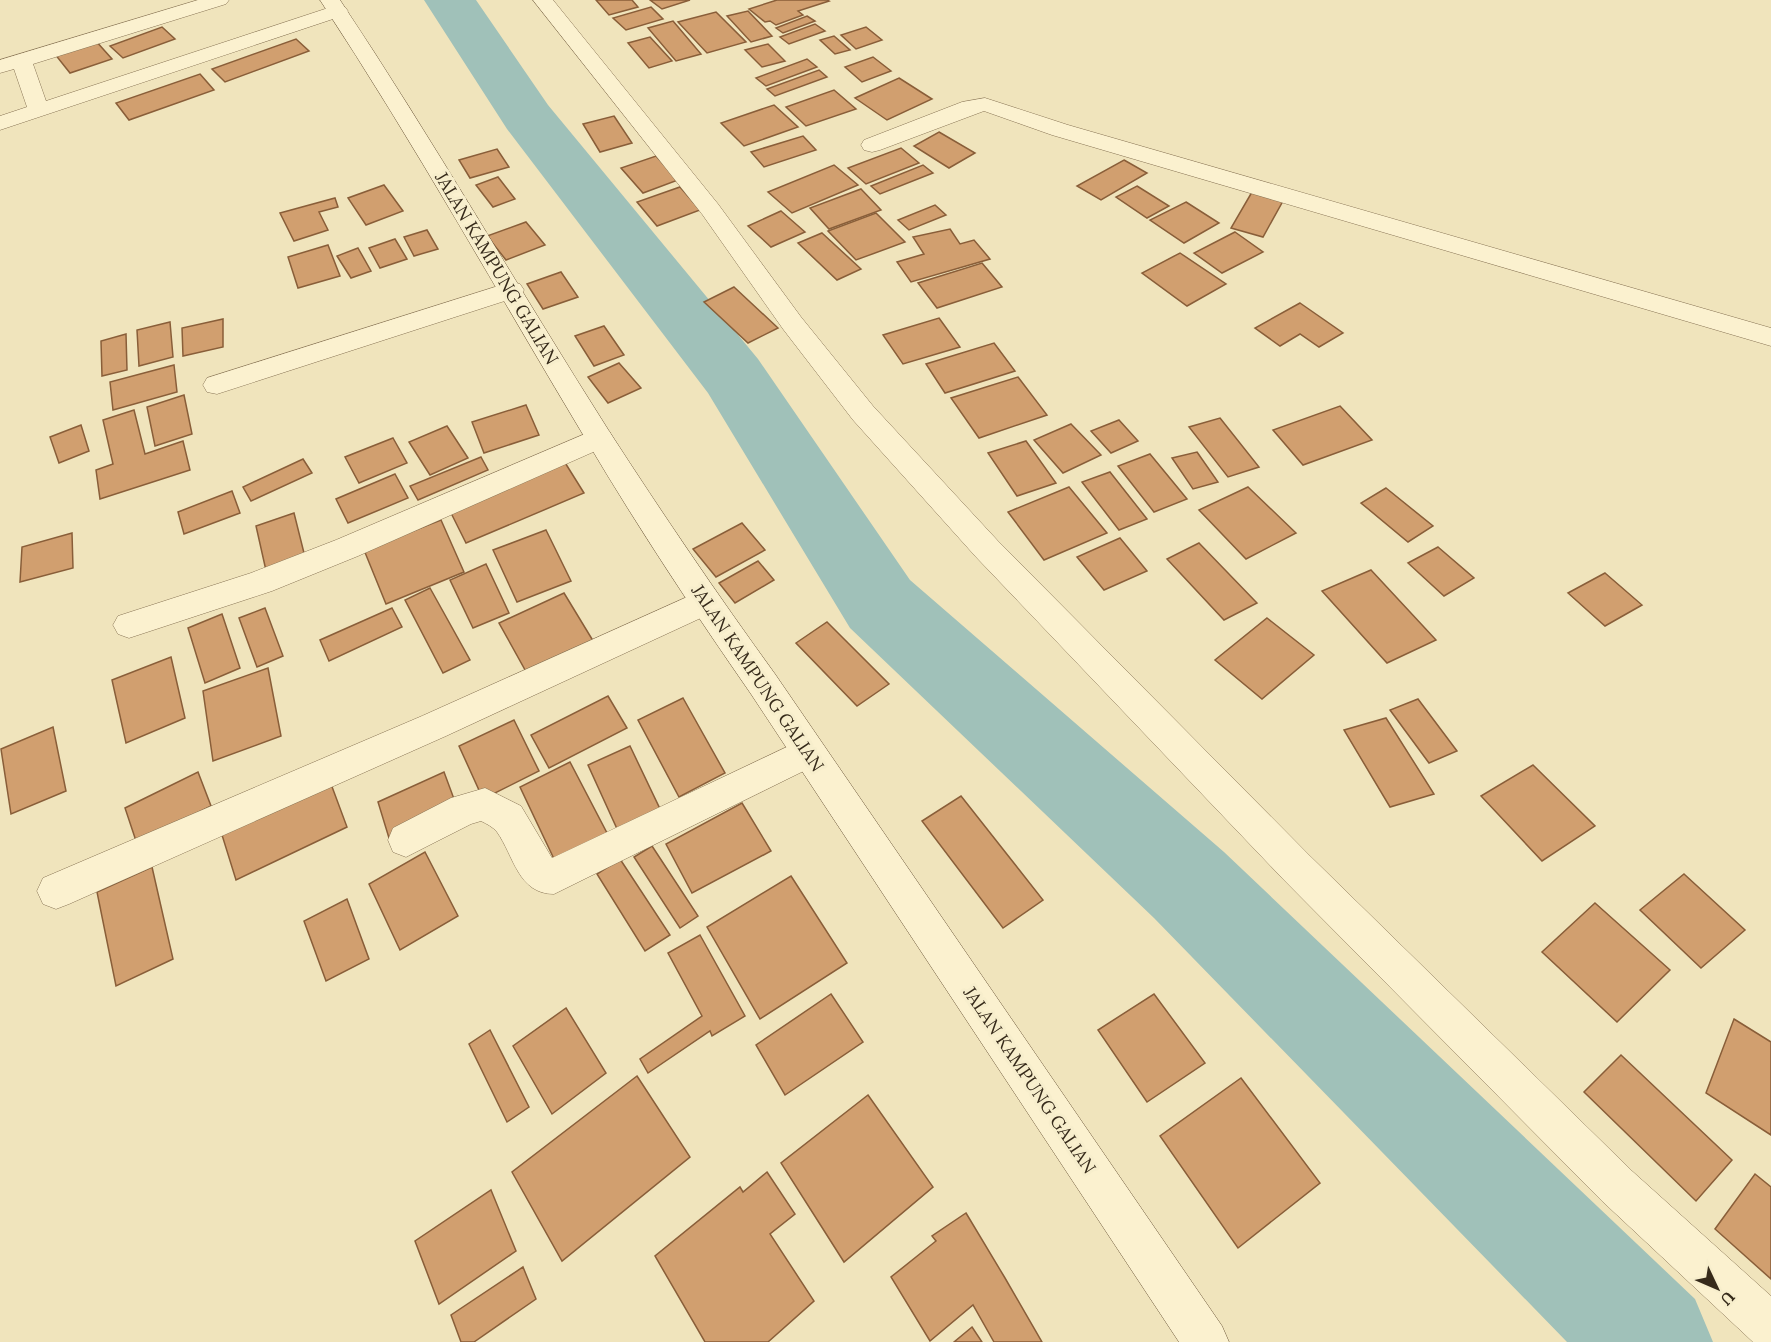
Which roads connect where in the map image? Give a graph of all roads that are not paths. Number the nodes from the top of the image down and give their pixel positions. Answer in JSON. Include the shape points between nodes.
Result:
{"nodes":[{"id":1,"x":219,"y":0,"type":"edge"},
{"id":2,"x":543,"y":0,"type":"edge"},
{"id":3,"x":334,"y":6,"type":"edge"},
{"id":4,"x":21,"y":60,"type":"junction"},
{"id":5,"x":0,"y":66,"type":"edge"},
{"id":6,"x":39,"y":110,"type":"junction"},
{"id":7,"x":0,"y":123,"type":"edge"},
{"id":8,"x":872,"y":145,"type":"dead end"},
{"id":9,"x":511,"y":290,"type":"junction"},
{"id":10,"x":1771,"y":337,"type":"edge"},
{"id":11,"x":217,"y":386,"type":"dead end"},
{"id":12,"x":599,"y":438,"type":"junction"},
{"id":13,"x":705,"y":602,"type":"junction"},
{"id":14,"x":129,"y":625,"type":"dead end"},
{"id":15,"x":808,"y":752,"type":"junction"},
{"id":16,"x":405,"y":840,"type":"dead end"},
{"id":17,"x":56,"y":891,"type":"dead end"},
{"id":18,"x":1771,"y":1327,"type":"edge"},
{"id":19,"x":1206,"y":1342,"type":"edge"}],
"edges":[{"from":1,"to":4,"type":"street"},
{"from":2,"to":18,"type":"street","via":[[710,209],[863,413],[987,549],[1296,867],[1608,1178]]},
{"from":3,"to":6,"type":"street"},
{"from":3,"to":9,"type":"street","name":"JALAN KAMPUNG GALIAN"},
{"from":4,"to":5,"type":"street"},
{"from":4,"to":6,"type":"street"},
{"from":6,"to":7,"type":"street"},
{"from":8,"to":10,"type":"street","via":[[985,104],[1060,130]]},
{"from":9,"to":11,"type":"street"},
{"from":9,"to":12,"type":"street","name":"JALAN KAMPUNG GALIAN"},
{"from":12,"to":13,"type":"street","name":"JALAN KAMPUNG GALIAN"},
{"from":12,"to":14,"type":"street","via":[[347,548],[261,582]]},
{"from":13,"to":15,"type":"street","name":"JALAN KAMPUNG GALIAN"},
{"from":13,"to":17,"type":"street","via":[[434,726]]},
{"from":15,"to":16,"type":"street","via":[[554,876],[538,871],[508,818],[485,804],[464,809]]},
{"from":15,"to":19,"type":"street","name":"JALAN KAMPUNG GALIAN"}]}
